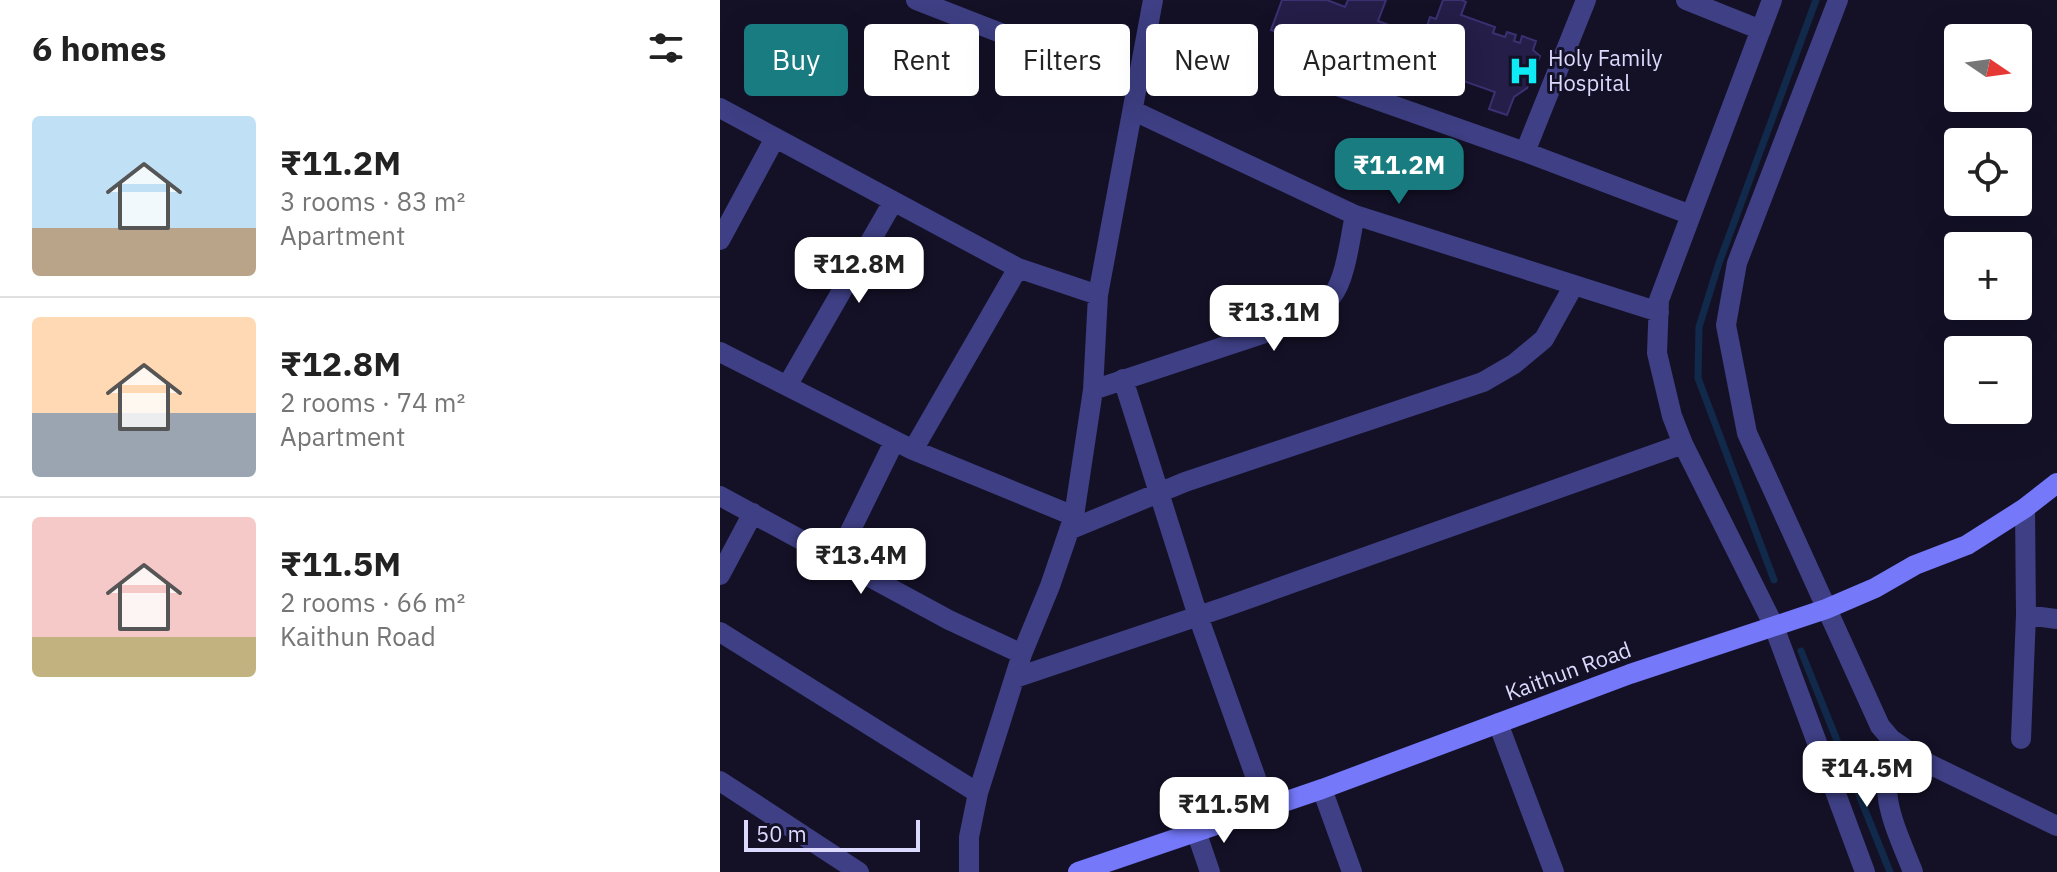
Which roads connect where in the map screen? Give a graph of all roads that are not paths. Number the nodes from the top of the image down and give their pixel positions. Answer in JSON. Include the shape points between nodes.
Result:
{"nodes":[{"id":1,"x":916,"y":0,"type":"edge"},
{"id":2,"x":1153,"y":0,"type":"edge"},
{"id":3,"x":1586,"y":0,"type":"edge"},
{"id":4,"x":1686,"y":0,"type":"edge"},
{"id":5,"x":1772,"y":0,"type":"edge"},
{"id":6,"x":1838,"y":0,"type":"edge"},
{"id":7,"x":1761,"y":30,"type":"junction"},
{"id":8,"x":1137,"y":86,"type":"junction"},
{"id":9,"x":1366,"y":96,"type":"edge"},
{"id":10,"x":720,"y":108,"type":"edge"},
{"id":11,"x":1134,"y":111,"type":"junction"},
{"id":12,"x":775,"y":138,"type":"junction"},
{"id":13,"x":1525,"y":152,"type":"junction"},
{"id":14,"x":893,"y":202,"type":"junction"},
{"id":15,"x":1355,"y":215,"type":"junction"},
{"id":16,"x":1691,"y":215,"type":"junction"},
{"id":17,"x":720,"y":240,"type":"edge"},
{"id":18,"x":1018,"y":268,"type":"junction"},
{"id":19,"x":1574,"y":285,"type":"junction"},
{"id":20,"x":1098,"y":295,"type":"junction"},
{"id":21,"x":1659,"y":312,"type":"junction"},
{"id":22,"x":720,"y":352,"type":"edge"},
{"id":23,"x":1123,"y":379,"type":"junction"},
{"id":24,"x":787,"y":386,"type":"junction"},
{"id":25,"x":1093,"y":390,"type":"junction"},
{"id":26,"x":1683,"y":444,"type":"junction"},
{"id":27,"x":903,"y":446,"type":"junction"},
{"id":28,"x":2057,"y":483,"type":"edge"},
{"id":29,"x":1158,"y":493,"type":"junction"},
{"id":30,"x":720,"y":496,"type":"edge"},
{"id":31,"x":2025,"y":508,"type":"junction"},
{"id":32,"x":753,"y":513,"type":"junction"},
{"id":33,"x":1072,"y":523,"type":"junction"},
{"id":34,"x":837,"y":558,"type":"junction"},
{"id":35,"x":720,"y":575,"type":"edge"},
{"id":36,"x":1826,"y":609,"type":"junction"},
{"id":37,"x":2026,"y":615,"type":"junction"},
{"id":38,"x":1198,"y":616,"type":"junction"},
{"id":39,"x":2057,"y":619,"type":"edge"},
{"id":40,"x":1773,"y":624,"type":"junction"},
{"id":41,"x":720,"y":632,"type":"edge"},
{"id":42,"x":1022,"y":654,"type":"junction"},
{"id":43,"x":1015,"y":678,"type":"junction"},
{"id":44,"x":1498,"y":723,"type":"junction"},
{"id":45,"x":1891,"y":739,"type":"junction"},
{"id":46,"x":2021,"y":739,"type":"dead end"},
{"id":47,"x":720,"y":781,"type":"edge"},
{"id":48,"x":1322,"y":789,"type":"junction"},
{"id":49,"x":978,"y":793,"type":"junction"},
{"id":50,"x":1267,"y":809,"type":"junction"},
{"id":51,"x":2057,"y":826,"type":"edge"},
{"id":52,"x":1197,"y":834,"type":"junction"},
{"id":53,"x":859,"y":872,"type":"edge"},
{"id":54,"x":969,"y":872,"type":"edge"},
{"id":55,"x":1078,"y":872,"type":"edge"},
{"id":56,"x":1210,"y":872,"type":"edge"},
{"id":57,"x":1352,"y":872,"type":"edge"},
{"id":58,"x":1554,"y":872,"type":"edge"},
{"id":59,"x":1865,"y":872,"type":"edge"},
{"id":60,"x":1913,"y":872,"type":"edge"}],
"edges":[{"from":1,"to":8,"type":"street"},
{"from":2,"to":8,"type":"street"},
{"from":3,"to":13,"type":"street"},
{"from":4,"to":7,"type":"street"},
{"from":5,"to":7,"type":"street"},
{"from":6,"to":36,"type":"street","via":[[1737,263],[1726,325],[1747,433]]},
{"from":7,"to":16,"type":"street"},
{"from":8,"to":11,"type":"street"},
{"from":9,"to":13,"type":"street"},
{"from":10,"to":12,"type":"street"},
{"from":11,"to":15,"type":"street"},
{"from":11,"to":20,"type":"street"},
{"from":12,"to":14,"type":"street"},
{"from":12,"to":17,"type":"street"},
{"from":13,"to":16,"type":"street"},
{"from":14,"to":18,"type":"street"},
{"from":14,"to":24,"type":"street"},
{"from":15,"to":19,"type":"street"},
{"from":15,"to":23,"type":"street","via":[[1333,295],[1312,312],[1283,327]]},
{"from":16,"to":21,"type":"street"},
{"from":18,"to":20,"type":"street"},
{"from":18,"to":27,"type":"street"},
{"from":19,"to":21,"type":"street"},
{"from":19,"to":29,"type":"street","via":[[1544,339],[1483,382]]},
{"from":20,"to":25,"type":"street"},
{"from":21,"to":26,"type":"street","via":[[1657,353]]},
{"from":22,"to":24,"type":"street"},
{"from":23,"to":25,"type":"street"},
{"from":23,"to":29,"type":"street"},
{"from":24,"to":27,"type":"street"},
{"from":25,"to":33,"type":"street"},
{"from":26,"to":38,"type":"street"},
{"from":26,"to":40,"type":"street"},
{"from":27,"to":33,"type":"street"},
{"from":27,"to":34,"type":"street"},
{"from":28,"to":31,"type":"street","name":"Kaithun Road"},
{"from":29,"to":33,"type":"street"},
{"from":29,"to":38,"type":"street"},
{"from":30,"to":32,"type":"street"},
{"from":31,"to":36,"type":"street","name":"Kaithun Road","via":[[1967,545]]},
{"from":31,"to":37,"type":"street"},
{"from":32,"to":34,"type":"street"},
{"from":32,"to":35,"type":"street"},
{"from":33,"to":42,"type":"street"},
{"from":34,"to":42,"type":"street"},
{"from":36,"to":40,"type":"street","name":"Kaithun Road"},
{"from":36,"to":45,"type":"street","via":[[1880,726]]},
{"from":37,"to":39,"type":"street"},
{"from":37,"to":46,"type":"street"},
{"from":38,"to":43,"type":"street"},
{"from":38,"to":50,"type":"street"},
{"from":40,"to":44,"type":"street","name":"Kaithun Road"},
{"from":40,"to":59,"type":"street"},
{"from":41,"to":49,"type":"street"},
{"from":42,"to":43,"type":"street"},
{"from":43,"to":49,"type":"street"},
{"from":44,"to":48,"type":"street","name":"Kaithun Road"},
{"from":44,"to":58,"type":"street"},
{"from":45,"to":51,"type":"street","via":[[1923,761]]},
{"from":45,"to":60,"type":"street","via":[[1886,792]]},
{"from":47,"to":53,"type":"street"},
{"from":48,"to":50,"type":"street","name":"Kaithun Road"},
{"from":48,"to":57,"type":"street"},
{"from":49,"to":54,"type":"street"},
{"from":50,"to":52,"type":"street","name":"Kaithun Road"},
{"from":52,"to":55,"type":"street","name":"Kaithun Road"},
{"from":52,"to":56,"type":"street"}]}
